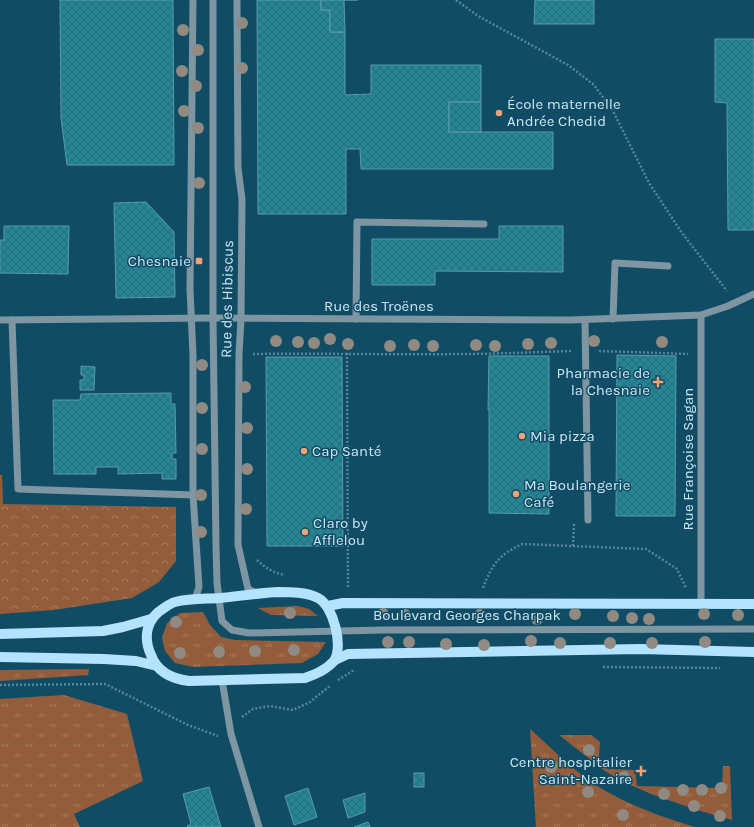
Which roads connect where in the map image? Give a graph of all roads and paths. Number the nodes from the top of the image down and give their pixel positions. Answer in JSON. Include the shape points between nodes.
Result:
{"nodes":[{"id":1,"x":193,"y":0,"type":"edge"},
{"id":2,"x":213,"y":0,"type":"edge"},
{"id":3,"x":237,"y":0,"type":"edge"},
{"id":4,"x":456,"y":0,"type":"edge"},
{"id":5,"x":484,"y":224,"type":"dead end"},
{"id":6,"x":668,"y":266,"type":"dead end"},
{"id":7,"x":754,"y":294,"type":"edge"},
{"id":8,"x":736,"y":302,"type":"junction"},
{"id":9,"x":701,"y":315,"type":"junction"},
{"id":10,"x":191,"y":318,"type":"junction"},
{"id":11,"x":213,"y":318,"type":"junction"},
{"id":12,"x":613,"y":318,"type":"junction"},
{"id":13,"x":241,"y":319,"type":"junction"},
{"id":14,"x":356,"y":319,"type":"junction"},
{"id":15,"x":0,"y":320,"type":"edge"},
{"id":16,"x":12,"y":320,"type":"junction"},
{"id":17,"x":585,"y":320,"type":"junction"},
{"id":18,"x":586,"y":351,"type":"junction"},
{"id":19,"x":347,"y":353,"type":"junction"},
{"id":20,"x":239,"y":354,"type":"junction"},
{"id":21,"x":701,"y":354,"type":"junction"},
{"id":22,"x":193,"y":495,"type":"junction"},
{"id":23,"x":588,"y":520,"type":"dead end"},
{"id":24,"x":256,"y":559,"type":"dead end"},
{"id":25,"x":287,"y":576,"type":"dead end"},
{"id":26,"x":217,"y":583,"type":"joint"},
{"id":27,"x":476,"y":588,"type":"dead end"},
{"id":28,"x":482,"y":588,"type":"junction"},
{"id":29,"x":490,"y":588,"type":"dead end"},
{"id":30,"x":678,"y":588,"type":"dead end"},
{"id":31,"x":686,"y":588,"type":"junction"},
{"id":32,"x":702,"y":588,"type":"junction"},
{"id":33,"x":343,"y":589,"type":"dead end"},
{"id":34,"x":348,"y":589,"type":"junction"},
{"id":35,"x":355,"y":589,"type":"dead end"},
{"id":36,"x":256,"y":593,"type":"junction"},
{"id":37,"x":220,"y":598,"type":"junction"},
{"id":38,"x":195,"y":599,"type":"junction"},
{"id":39,"x":701,"y":603,"type":"junction"},
{"id":40,"x":754,"y":604,"type":"edge"},
{"id":41,"x":328,"y":606,"type":"junction"},
{"id":42,"x":151,"y":619,"type":"junction"},
{"id":43,"x":754,"y":629,"type":"edge"},
{"id":44,"x":336,"y":631,"type":"junction"},
{"id":45,"x":0,"y":634,"type":"edge"},
{"id":46,"x":754,"y":652,"type":"edge"},
{"id":47,"x":0,"y":657,"type":"edge"},
{"id":48,"x":335,"y":660,"type":"junction"},
{"id":49,"x":156,"y":666,"type":"junction"},
{"id":50,"x":602,"y":667,"type":"dead end"},
{"id":51,"x":727,"y":669,"type":"dead end"},
{"id":52,"x":362,"y":670,"type":"dead end"},
{"id":53,"x":222,"y":680,"type":"junction"},
{"id":54,"x":0,"y":685,"type":"edge"},
{"id":55,"x":241,"y":718,"type":"dead end"},
{"id":56,"x":220,"y":736,"type":"dead end"},
{"id":57,"x":259,"y":827,"type":"edge"}],
"edges":[{"from":1,"to":10,"type":"street"},
{"from":2,"to":11,"type":"street","name":"Rue des Hibiscus"},
{"from":3,"to":13,"type":"street","name":"Rue des Hibiscus","via":[[238,168],[242,199]]},
{"from":4,"to":8,"type":"path","via":[[478,16],[568,65],[594,84],[612,109],[649,183],[682,234]]},
{"from":5,"to":14,"type":"street","via":[[357,222]]},
{"from":6,"to":12,"type":"street","via":[[616,263]]},
{"from":7,"to":8,"type":"street","name":"Rue des Troënes"},
{"from":8,"to":9,"type":"street","name":"Rue des Troënes"},
{"from":9,"to":12,"type":"street","name":"Rue des Troënes"},
{"from":9,"to":21,"type":"street","name":"Rue Françoise Sagan"},
{"from":10,"to":11,"type":"street","name":"Rue des Troënes"},
{"from":10,"to":16,"type":"street","name":"Rue des Troënes"},
{"from":10,"to":22,"type":"street","via":[[194,355]]},
{"from":11,"to":13,"type":"street","name":"Rue des Troënes"},
{"from":11,"to":26,"type":"street","name":"Rue des Hibiscus"},
{"from":12,"to":17,"type":"street","name":"Rue des Troënes"},
{"from":13,"to":14,"type":"street","name":"Rue des Troënes"},
{"from":13,"to":20,"type":"street","name":"Rue des Hibiscus"},
{"from":14,"to":17,"type":"street","name":"Rue des Troënes"},
{"from":15,"to":16,"type":"street","name":"Rue des Troënes"},
{"from":16,"to":22,"type":"street","via":[[18,489]]},
{"from":17,"to":18,"type":"street"},
{"from":18,"to":19,"type":"path"},
{"from":18,"to":21,"type":"path"},
{"from":18,"to":23,"type":"street"},
{"from":19,"to":20,"type":"path"},
{"from":19,"to":34,"type":"path"},
{"from":20,"to":36,"type":"street","name":"Rue des Hibiscus","via":[[238,546],[248,589]]},
{"from":21,"to":32,"type":"street","name":"Rue Françoise Sagan"},
{"from":22,"to":38,"type":"street","via":[[198,587]]},
{"from":24,"to":25,"type":"path","via":[[265,567]]},
{"from":26,"to":37,"type":"street","name":"Boulevard Georges Charpak"},
{"from":27,"to":28,"type":"path"},
{"from":28,"to":29,"type":"path"},
{"from":28,"to":31,"type":"path","via":[[498,558],[522,544],[646,549],[677,569]]},
{"from":30,"to":31,"type":"path"},
{"from":31,"to":32,"type":"path"},
{"from":32,"to":39,"type":"street","name":"Rue Françoise Sagan"},
{"from":33,"to":34,"type":"path"},
{"from":34,"to":35,"type":"path"},
{"from":36,"to":37,"type":"main road"},
{"from":36,"to":41,"type":"main road","via":[[302,593],[318,598]]},
{"from":37,"to":38,"type":"main road"},
{"from":37,"to":44,"type":"street","name":"Boulevard Georges Charpak","via":[[222,621],[232,630],[249,633]]},
{"from":38,"to":42,"type":"main road","via":[[173,602]]},
{"from":39,"to":40,"type":"main road","name":"Boulevard Georges Charpak"},
{"from":39,"to":41,"type":"main road","name":"Boulevard Georges Charpak","via":[[343,603]]},
{"from":41,"to":44,"type":"main road"},
{"from":42,"to":45,"type":"main road","via":[[103,631]]},
{"from":42,"to":49,"type":"main road","via":[[146,643]]},
{"from":43,"to":44,"type":"street","name":"Boulevard Georges Charpak"},
{"from":44,"to":48,"type":"main road","via":[[338,647]]},
{"from":46,"to":48,"type":"main road","via":[[641,649],[348,654]]},
{"from":47,"to":49,"type":"main road","via":[[136,660]]},
{"from":48,"to":53,"type":"main road","via":[[320,673],[305,678]]},
{"from":49,"to":53,"type":"main road","via":[[176,679]]},
{"from":50,"to":51,"type":"path"},
{"from":52,"to":55,"type":"path","via":[[354,670],[310,702],[293,710],[270,706],[253,709]]},
{"from":53,"to":57,"type":"street","via":[[231,734]]},
{"from":54,"to":56,"type":"path","via":[[105,684],[188,725]]}]}
